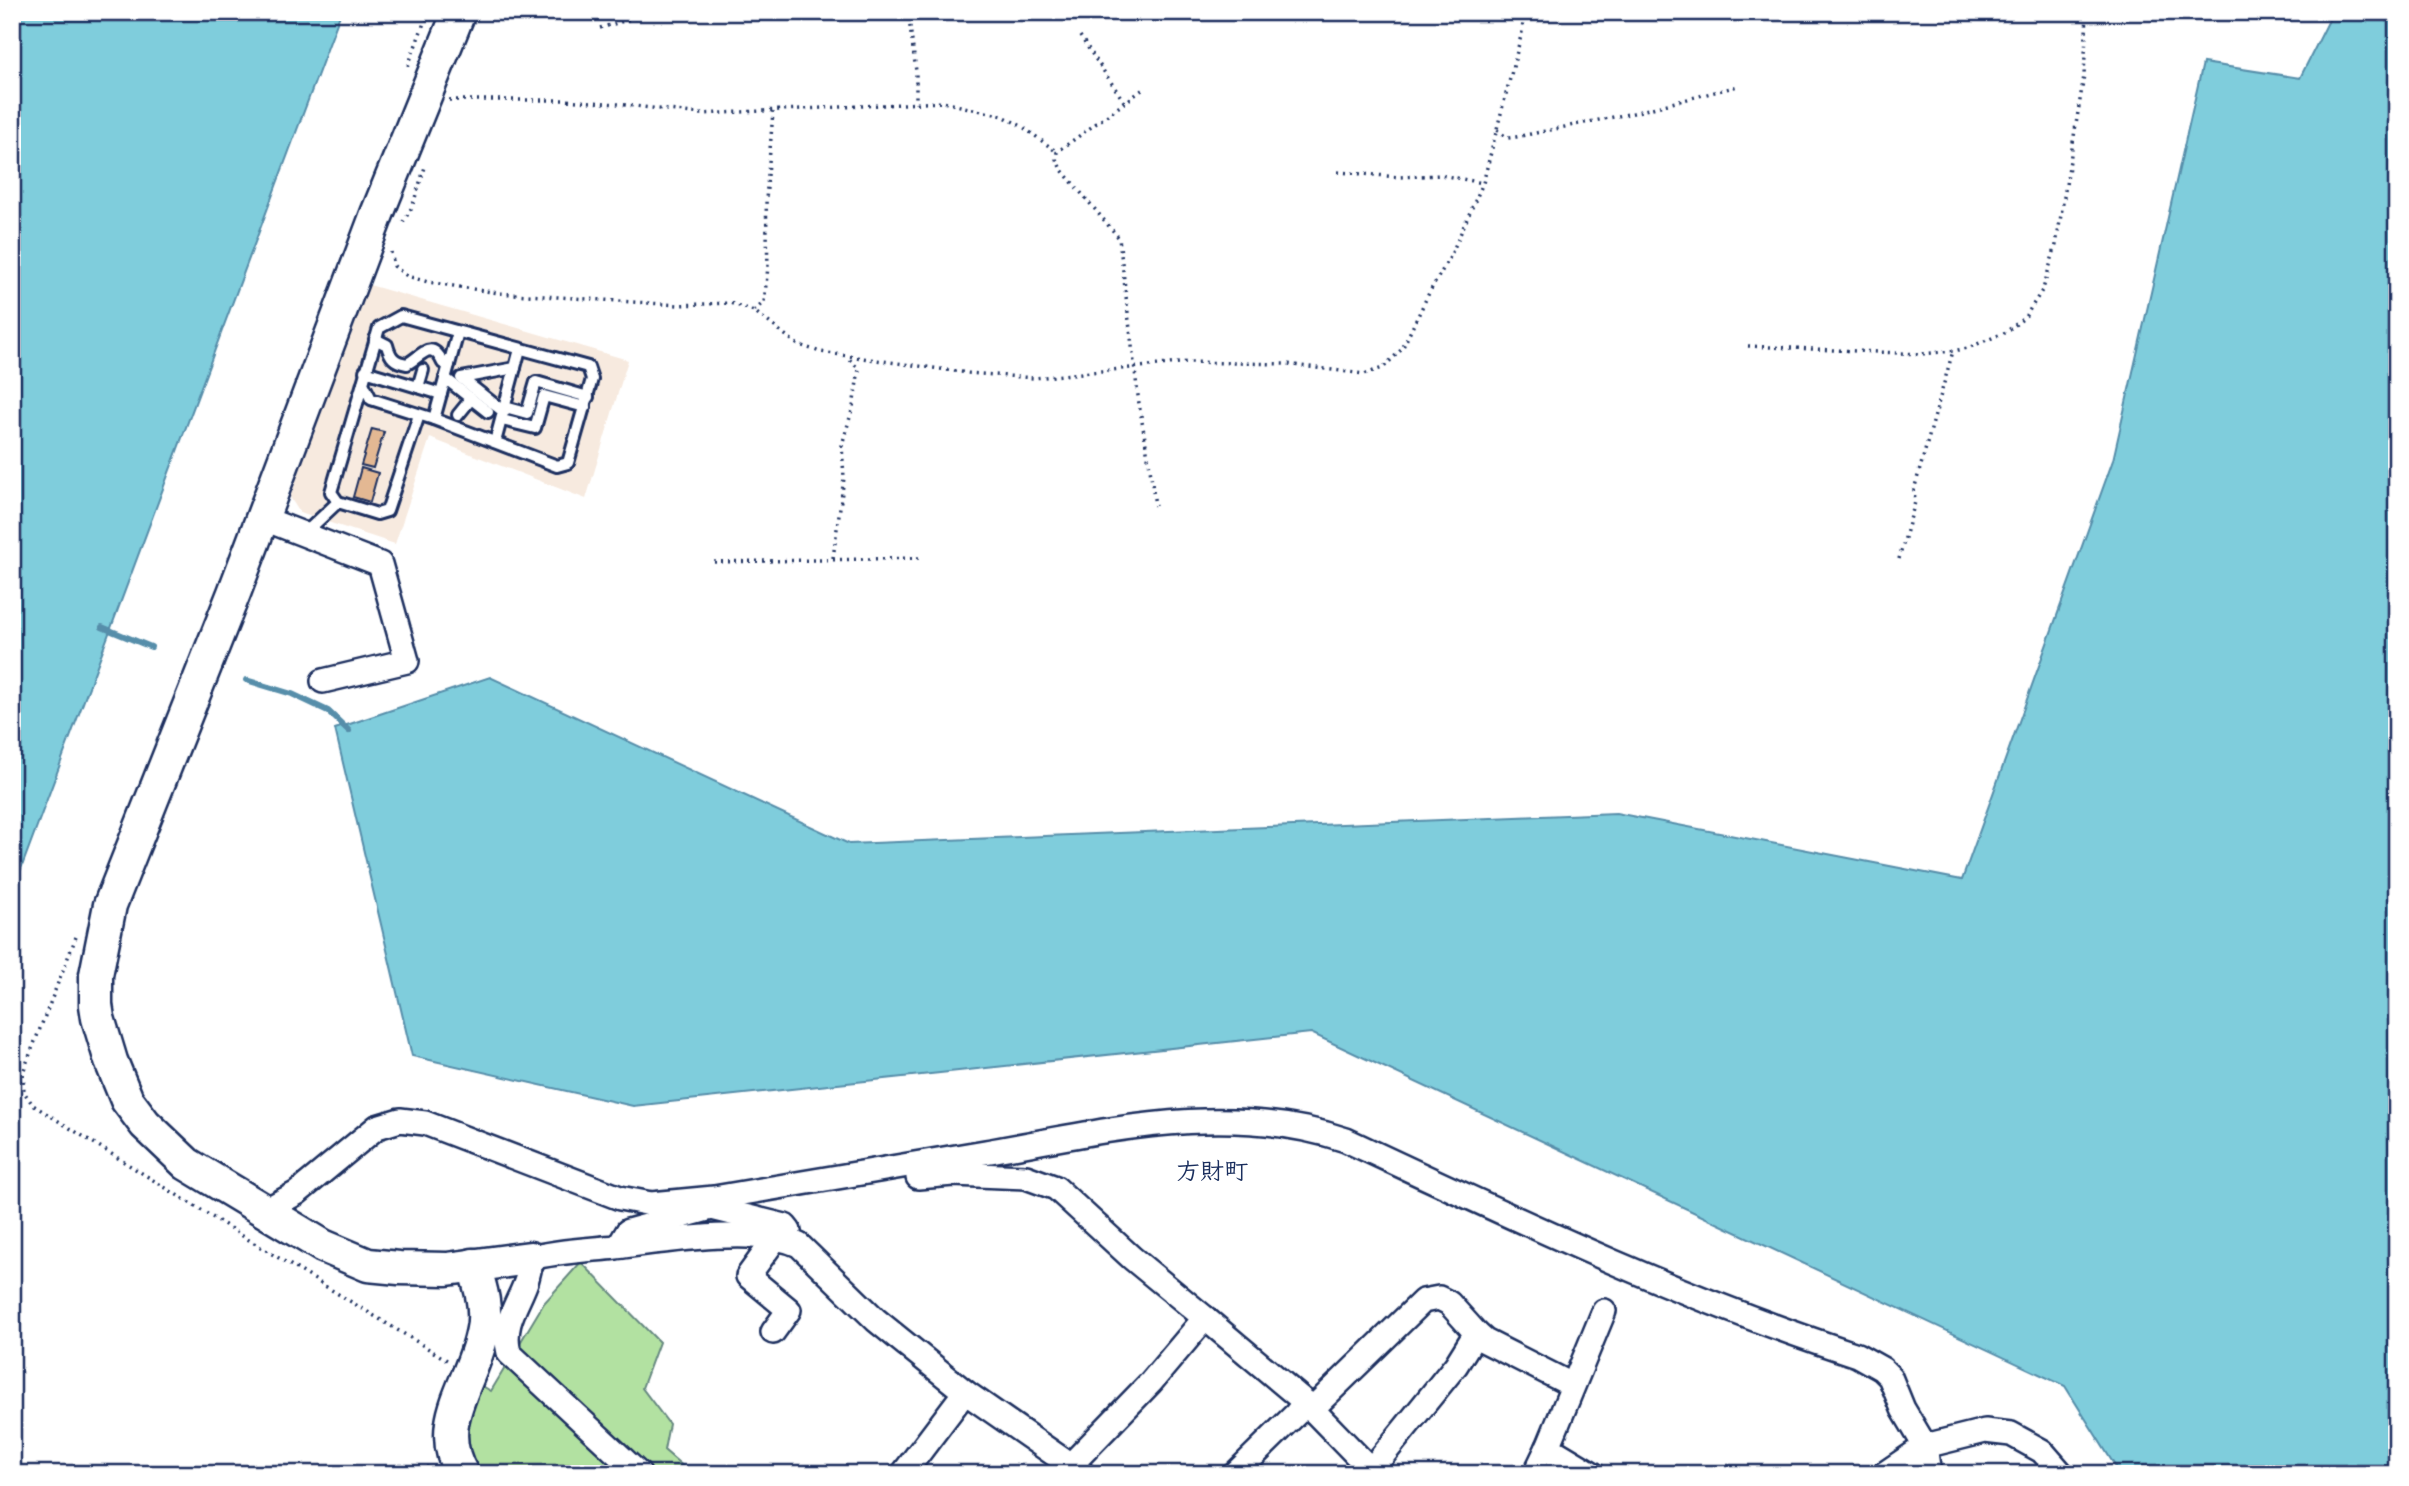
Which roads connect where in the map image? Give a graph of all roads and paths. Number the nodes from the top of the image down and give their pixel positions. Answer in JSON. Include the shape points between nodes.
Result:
{"nodes":[{"id":1,"x":428,"y":12,"type":"edge"},
{"id":2,"x":459,"y":12,"type":"edge"},
{"id":3,"x":656,"y":12,"type":"edge"},
{"id":4,"x":908,"y":12,"type":"edge"},
{"id":5,"x":1524,"y":12,"type":"edge"},
{"id":6,"x":2087,"y":12,"type":"edge"},
{"id":7,"x":600,"y":28,"type":"dead end"},
{"id":8,"x":1080,"y":36,"type":"dead end"},
{"id":9,"x":416,"y":84,"type":"junction"},
{"id":10,"x":1738,"y":86,"type":"dead end"},
{"id":11,"x":1142,"y":90,"type":"dead end"},
{"id":12,"x":916,"y":103,"type":"junction"},
{"id":13,"x":1125,"y":103,"type":"junction"},
{"id":14,"x":773,"y":111,"type":"junction"},
{"id":15,"x":1497,"y":130,"type":"junction"},
{"id":16,"x":1057,"y":152,"type":"junction"},
{"id":17,"x":428,"y":160,"type":"dead end"},
{"id":18,"x":1338,"y":172,"type":"dead end"},
{"id":19,"x":1483,"y":183,"type":"junction"},
{"id":20,"x":402,"y":223,"type":"dead end"},
{"id":21,"x":392,"y":246,"type":"dead end"},
{"id":22,"x":754,"y":311,"type":"junction"},
{"id":23,"x":458,"y":332,"type":"junction"},
{"id":24,"x":375,"y":339,"type":"junction"},
{"id":25,"x":1748,"y":346,"type":"dead end"},
{"id":26,"x":520,"y":348,"type":"junction"},
{"id":27,"x":1953,"y":351,"type":"junction"},
{"id":28,"x":846,"y":357,"type":"junction"},
{"id":29,"x":449,"y":365,"type":"junction"},
{"id":30,"x":515,"y":368,"type":"junction"},
{"id":31,"x":1136,"y":368,"type":"junction"},
{"id":32,"x":423,"y":370,"type":"dead end"},
{"id":33,"x":364,"y":377,"type":"junction"},
{"id":34,"x":445,"y":378,"type":"junction"},
{"id":35,"x":418,"y":387,"type":"junction"},
{"id":36,"x":441,"y":394,"type":"junction"},
{"id":37,"x":471,"y":399,"type":"junction"},
{"id":38,"x":586,"y":402,"type":"junction"},
{"id":39,"x":488,"y":412,"type":"dead end"},
{"id":40,"x":503,"y":413,"type":"junction"},
{"id":41,"x":419,"y":415,"type":"junction"},
{"id":42,"x":458,"y":415,"type":"dead end"},
{"id":43,"x":434,"y":419,"type":"junction"},
{"id":44,"x":495,"y":442,"type":"junction"},
{"id":45,"x":338,"y":502,"type":"junction"},
{"id":46,"x":1155,"y":506,"type":"dead end"},
{"id":47,"x":262,"y":519,"type":"junction"},
{"id":48,"x":303,"y":534,"type":"junction"},
{"id":49,"x":833,"y":558,"type":"junction"},
{"id":50,"x":920,"y":558,"type":"dead end"},
{"id":51,"x":1899,"y":559,"type":"dead end"},
{"id":52,"x":714,"y":562,"type":"dead end"},
{"id":53,"x":323,"y":681,"type":"dead end"},
{"id":54,"x":79,"y":930,"type":"dead end"},
{"id":55,"x":23,"y":1072,"type":"junction"},
{"id":56,"x":12,"y":1101,"type":"edge"},
{"id":57,"x":838,"y":1177,"type":"junction"},
{"id":58,"x":713,"y":1203,"type":"junction"},
{"id":59,"x":264,"y":1210,"type":"junction"},
{"id":60,"x":775,"y":1239,"type":"junction"},
{"id":61,"x":799,"y":1245,"type":"junction"},
{"id":62,"x":619,"y":1246,"type":"junction"},
{"id":63,"x":530,"y":1258,"type":"junction"},
{"id":64,"x":473,"y":1265,"type":"junction"},
{"id":65,"x":1604,"y":1311,"type":"dead end"},
{"id":66,"x":1205,"y":1318,"type":"junction"},
{"id":67,"x":773,"y":1332,"type":"dead end"},
{"id":68,"x":1476,"y":1333,"type":"junction"},
{"id":69,"x":469,"y":1373,"type":"junction"},
{"id":70,"x":1572,"y":1385,"type":"junction"},
{"id":71,"x":965,"y":1392,"type":"junction"},
{"id":72,"x":1308,"y":1406,"type":"junction"},
{"id":73,"x":1925,"y":1446,"type":"junction"},
{"id":74,"x":1548,"y":1447,"type":"junction"},
{"id":75,"x":1072,"y":1470,"type":"edge"},
{"id":76,"x":1373,"y":1472,"type":"edge"},
{"id":77,"x":462,"y":1474,"type":"edge"},
{"id":78,"x":639,"y":1474,"type":"edge"},
{"id":79,"x":903,"y":1474,"type":"edge"},
{"id":80,"x":1235,"y":1474,"type":"edge"},
{"id":81,"x":1535,"y":1474,"type":"edge"},
{"id":82,"x":1592,"y":1474,"type":"edge"},
{"id":83,"x":1884,"y":1474,"type":"edge"},
{"id":84,"x":1929,"y":1474,"type":"edge"},
{"id":85,"x":2062,"y":1474,"type":"edge"}],
"edges":[{"from":1,"to":9,"type":"path"},
{"from":2,"to":9,"type":"street"},
{"from":3,"to":7,"type":"path"},
{"from":4,"to":12,"type":"path"},
{"from":5,"to":15,"type":"path"},
{"from":6,"to":27,"type":"path","via":[[2084,76],[2064,203],[2043,289],[2025,317],[2006,331]]},
{"from":8,"to":13,"type":"path"},
{"from":9,"to":14,"type":"path","via":[[443,100],[578,101],[701,114]]},
{"from":9,"to":47,"type":"street","via":[[377,214]]},
{"from":10,"to":15,"type":"path","via":[[1516,137],[1508,138]]},
{"from":11,"to":13,"type":"path"},
{"from":12,"to":14,"type":"path"},
{"from":12,"to":16,"type":"path","via":[[943,102],[1003,116]]},
{"from":13,"to":16,"type":"path"},
{"from":14,"to":22,"type":"path","via":[[766,200],[768,267],[764,302]]},
{"from":15,"to":19,"type":"path"},
{"from":16,"to":31,"type":"path","via":[[1061,169],[1119,238]]},
{"from":17,"to":20,"type":"path"},
{"from":18,"to":19,"type":"path","via":[[1441,175]]},
{"from":19,"to":31,"type":"path","via":[[1402,349],[1384,368],[1364,374],[1286,364],[1188,362]]},
{"from":21,"to":22,"type":"path","via":[[394,266],[407,276],[428,282],[574,299],[730,303]]},
{"from":22,"to":28,"type":"path","via":[[797,344]]},
{"from":23,"to":24,"type":"lane","via":[[401,316],[379,328]]},
{"from":23,"to":26,"type":"lane"},
{"from":23,"to":29,"type":"lane"},
{"from":24,"to":29,"type":"lane","via":[[387,345],[397,363],[407,364],[429,350]]},
{"from":24,"to":33,"type":"lane"},
{"from":25,"to":27,"type":"path","via":[[1921,354]]},
{"from":26,"to":30,"type":"lane"},
{"from":26,"to":38,"type":"lane","via":[[588,367],[592,379]]},
{"from":27,"to":51,"type":"path"},
{"from":28,"to":31,"type":"path","via":[[1034,378]]},
{"from":28,"to":49,"type":"path","via":[[859,369],[842,445],[844,478]]},
{"from":29,"to":34,"type":"lane"},
{"from":30,"to":40,"type":"lane"},
{"from":30,"to":40,"type":"lane","via":[[461,378]]},
{"from":31,"to":46,"type":"path"},
{"from":32,"to":35,"type":"lane"},
{"from":33,"to":35,"type":"lane"},
{"from":33,"to":41,"type":"lane","via":[[371,399]]},
{"from":33,"to":45,"type":"lane","via":[[331,492]]},
{"from":34,"to":36,"type":"lane"},
{"from":34,"to":37,"type":"lane"},
{"from":35,"to":36,"type":"lane"},
{"from":36,"to":43,"type":"lane"},
{"from":37,"to":39,"type":"lane"},
{"from":37,"to":42,"type":"lane"},
{"from":38,"to":40,"type":"lane","via":[[544,396],[535,428]]},
{"from":38,"to":40,"type":"lane","via":[[536,382],[527,414]]},
{"from":38,"to":44,"type":"lane","via":[[568,463],[557,466]]},
{"from":40,"to":44,"type":"lane"},
{"from":41,"to":43,"type":"lane"},
{"from":41,"to":45,"type":"lane","via":[[387,511],[377,514]]},
{"from":43,"to":44,"type":"lane"},
{"from":45,"to":48,"type":"lane"},
{"from":47,"to":48,"type":"street"},
{"from":47,"to":59,"type":"street","via":[[110,905],[96,985],[98,1018],[127,1100],[187,1164]]},
{"from":48,"to":53,"type":"street","via":[[380,564],[407,661]]},
{"from":49,"to":50,"type":"path"},
{"from":49,"to":52,"type":"path"},
{"from":54,"to":55,"type":"path"},
{"from":55,"to":56,"type":"path"},
{"from":55,"to":69,"type":"path","via":[[24,1092],[33,1105]]},
{"from":57,"to":58,"type":"street"},
{"from":57,"to":66,"type":"street","via":[[953,1174],[1036,1179],[1056,1188]]},
{"from":57,"to":73,"type":"street","via":[[1199,1119],[1241,1119],[1316,1130],[1538,1230],[1857,1356],[1890,1377]]},
{"from":58,"to":59,"type":"street","via":[[651,1204],[620,1198],[425,1123],[400,1120],[377,1127],[298,1193]]},
{"from":58,"to":61,"type":"street","via":[[785,1226]]},
{"from":58,"to":62,"type":"street","via":[[628,1231]]},
{"from":59,"to":64,"type":"street","via":[[323,1246],[368,1265],[447,1269]]},
{"from":60,"to":61,"type":"street"},
{"from":60,"to":62,"type":"street","via":[[679,1239]]},
{"from":60,"to":67,"type":"street","via":[[748,1276],[789,1310]]},
{"from":61,"to":71,"type":"street","via":[[876,1320]]},
{"from":62,"to":63,"type":"street"},
{"from":63,"to":64,"type":"street"},
{"from":63,"to":78,"type":"street","via":[[530,1271],[506,1328],[509,1353]]},
{"from":64,"to":69,"type":"street","via":[[484,1313],[483,1333]]},
{"from":65,"to":70,"type":"street"},
{"from":66,"to":72,"type":"street"},
{"from":66,"to":75,"type":"street"},
{"from":68,"to":70,"type":"street"},
{"from":68,"to":72,"type":"street","via":[[1449,1303],[1439,1298],[1423,1301]]},
{"from":68,"to":76,"type":"street"},
{"from":69,"to":77,"type":"street","via":[[450,1430],[450,1447]]},
{"from":70,"to":74,"type":"street"},
{"from":71,"to":75,"type":"street"},
{"from":71,"to":79,"type":"street"},
{"from":72,"to":76,"type":"street"},
{"from":72,"to":80,"type":"street"},
{"from":73,"to":83,"type":"street"},
{"from":73,"to":84,"type":"street"},
{"from":73,"to":85,"type":"street","via":[[1985,1431],[2011,1434],[2042,1451]]},
{"from":74,"to":81,"type":"street"},
{"from":74,"to":82,"type":"street"}]}
